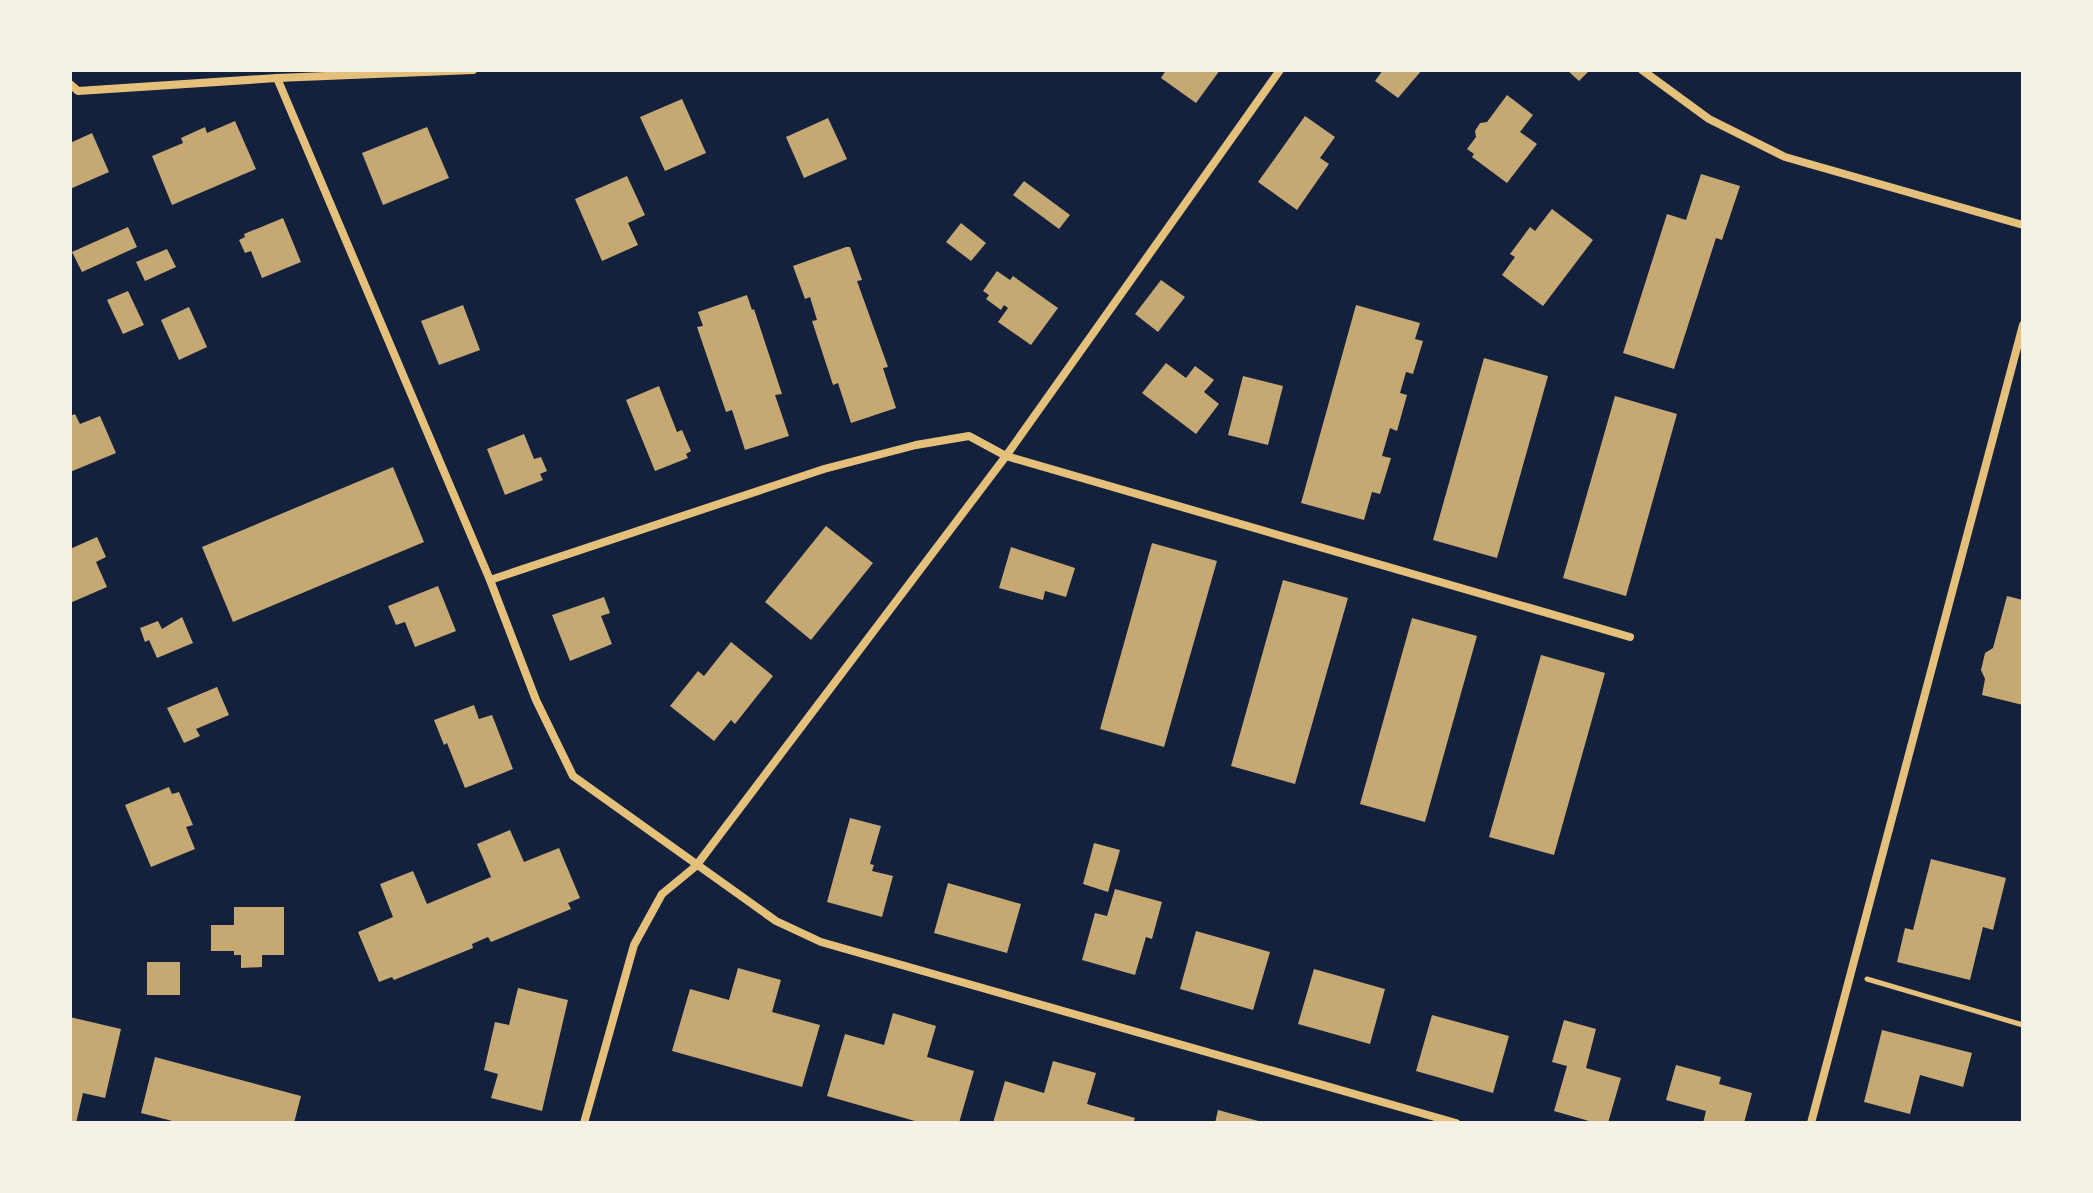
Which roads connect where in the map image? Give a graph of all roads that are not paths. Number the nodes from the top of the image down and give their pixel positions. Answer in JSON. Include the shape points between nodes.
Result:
{"nodes":[{"id":1,"x":473,"y":70,"type":"edge"},
{"id":2,"x":1280,"y":70,"type":"edge"},
{"id":3,"x":1642,"y":70,"type":"edge"},
{"id":4,"x":277,"y":78,"type":"junction"},
{"id":5,"x":70,"y":84,"type":"edge"},
{"id":6,"x":74,"y":92,"type":"edge"},
{"id":7,"x":2023,"y":225,"type":"edge"},
{"id":8,"x":2023,"y":325,"type":"edge"},
{"id":9,"x":1006,"y":456,"type":"junction"},
{"id":10,"x":490,"y":580,"type":"junction"},
{"id":11,"x":1630,"y":637,"type":"dead end"},
{"id":12,"x":696,"y":866,"type":"junction"},
{"id":13,"x":584,"y":1123,"type":"edge"},
{"id":14,"x":1456,"y":1123,"type":"edge"},
{"id":15,"x":1811,"y":1123,"type":"edge"}],
"edges":[{"from":1,"to":4,"type":"street"},
{"from":2,"to":9,"type":"street"},
{"from":3,"to":7,"type":"street","via":[[1709,119],[1785,157]]},
{"from":4,"to":6,"type":"street"},
{"from":4,"to":10,"type":"street"},
{"from":5,"to":6,"type":"street"},
{"from":8,"to":15,"type":"street"},
{"from":9,"to":10,"type":"street","via":[[969,436],[916,445],[824,469]]},
{"from":9,"to":11,"type":"street"},
{"from":9,"to":12,"type":"street"},
{"from":10,"to":12,"type":"street","via":[[536,700],[573,776]]},
{"from":12,"to":13,"type":"street","via":[[662,894],[634,945]]},
{"from":12,"to":14,"type":"street","via":[[776,921],[821,942]]}]}
